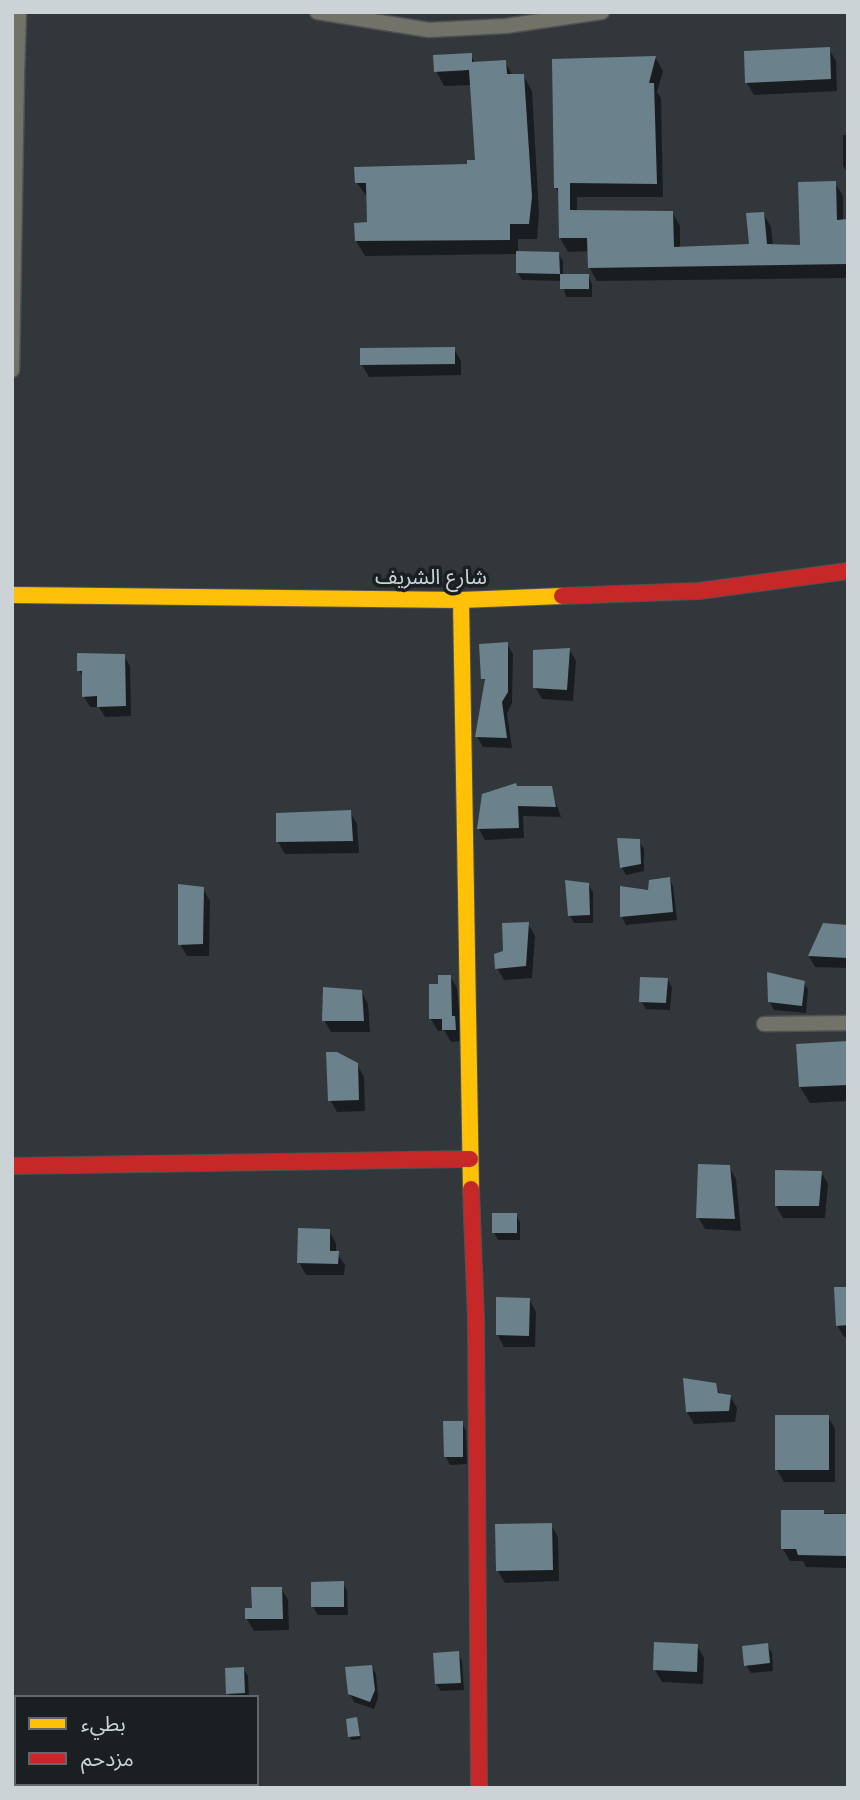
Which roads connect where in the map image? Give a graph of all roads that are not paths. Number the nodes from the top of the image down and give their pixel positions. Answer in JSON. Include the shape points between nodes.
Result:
{"nodes":[{"id":1,"x":19,"y":12,"type":"edge"},
{"id":2,"x":317,"y":12,"type":"edge"},
{"id":3,"x":602,"y":12,"type":"edge"},
{"id":4,"x":15,"y":75,"type":"edge"},
{"id":5,"x":13,"y":357,"type":"edge"},
{"id":6,"x":12,"y":370,"type":"edge"},
{"id":7,"x":848,"y":571,"type":"edge"},
{"id":8,"x":12,"y":595,"type":"edge"},
{"id":9,"x":461,"y":600,"type":"junction"},
{"id":10,"x":848,"y":1023,"type":"edge"},
{"id":11,"x":764,"y":1024,"type":"dead end"},
{"id":12,"x":470,"y":1159,"type":"junction"},
{"id":13,"x":12,"y":1167,"type":"edge"},
{"id":14,"x":479,"y":1788,"type":"edge"}],
"edges":[{"from":1,"to":4,"type":"street"},
{"from":2,"to":3,"type":"street","via":[[429,30],[506,26]]},
{"from":4,"to":5,"type":"street"},
{"from":5,"to":6,"type":"street"},
{"from":7,"to":9,"type":"street","name":"شارع الشريف","via":[[699,590]]},
{"from":8,"to":9,"type":"street","name":"شارع الشريف"},
{"from":9,"to":12,"type":"street"},
{"from":10,"to":11,"type":"street"},
{"from":12,"to":13,"type":"street"},
{"from":12,"to":14,"type":"street","via":[[476,1320]]}]}
